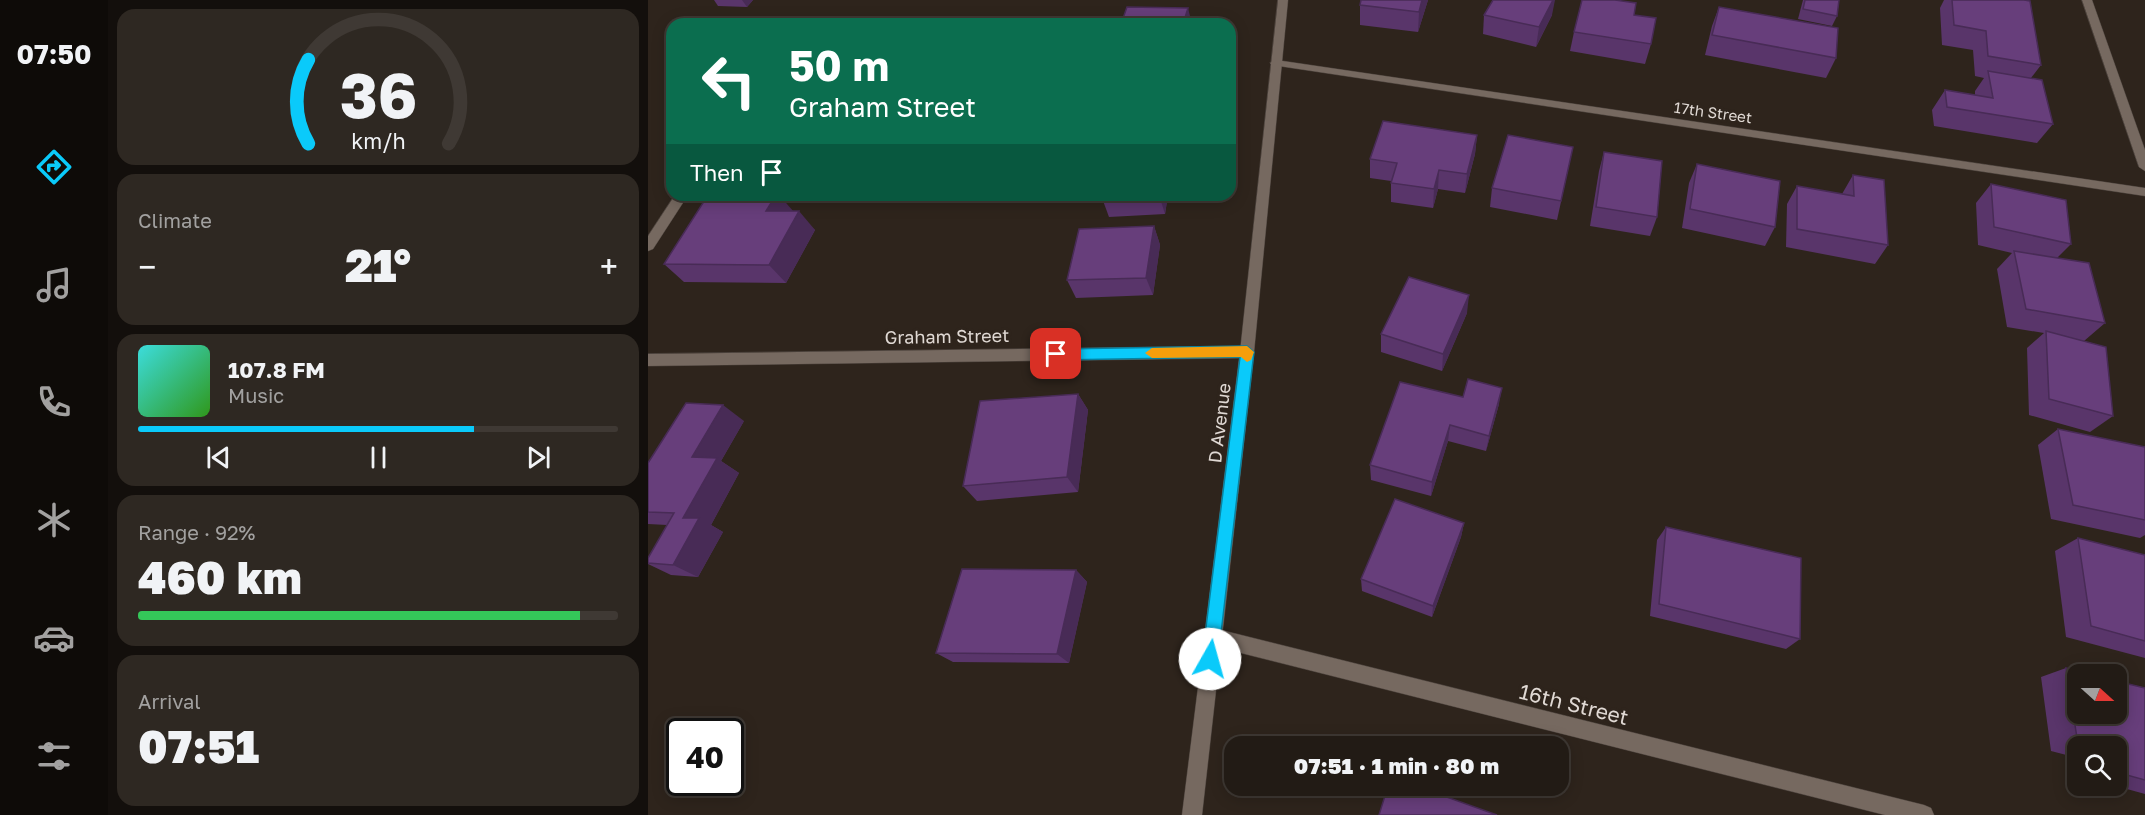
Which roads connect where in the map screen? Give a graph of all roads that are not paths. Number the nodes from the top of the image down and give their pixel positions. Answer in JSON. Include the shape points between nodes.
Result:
{"nodes":[{"id":1,"x":1283,"y":0,"type":"edge"},
{"id":2,"x":2087,"y":0,"type":"edge"},
{"id":3,"x":1276,"y":63,"type":"junction"},
{"id":4,"x":2145,"y":167,"type":"edge"},
{"id":5,"x":2145,"y":192,"type":"edge"},
{"id":6,"x":678,"y":201,"type":"edge"},
{"id":7,"x":648,"y":246,"type":"edge"},
{"id":8,"x":1247,"y":352,"type":"junction"},
{"id":9,"x":648,"y":360,"type":"edge"},
{"id":10,"x":1213,"y":637,"type":"junction"},
{"id":11,"x":1192,"y":815,"type":"edge"},
{"id":12,"x":1924,"y":815,"type":"edge"}],
"edges":[{"from":1,"to":3,"type":"street","name":"D Avenue"},
{"from":2,"to":4,"type":"street"},
{"from":3,"to":5,"type":"street","name":"17th Street"},
{"from":3,"to":8,"type":"street","name":"D Avenue"},
{"from":6,"to":7,"type":"street"},
{"from":8,"to":9,"type":"street","name":"Graham Street"},
{"from":8,"to":10,"type":"street","name":"D Avenue"},
{"from":10,"to":11,"type":"street","name":"D Avenue"},
{"from":10,"to":12,"type":"street","name":"16th Street"}]}
